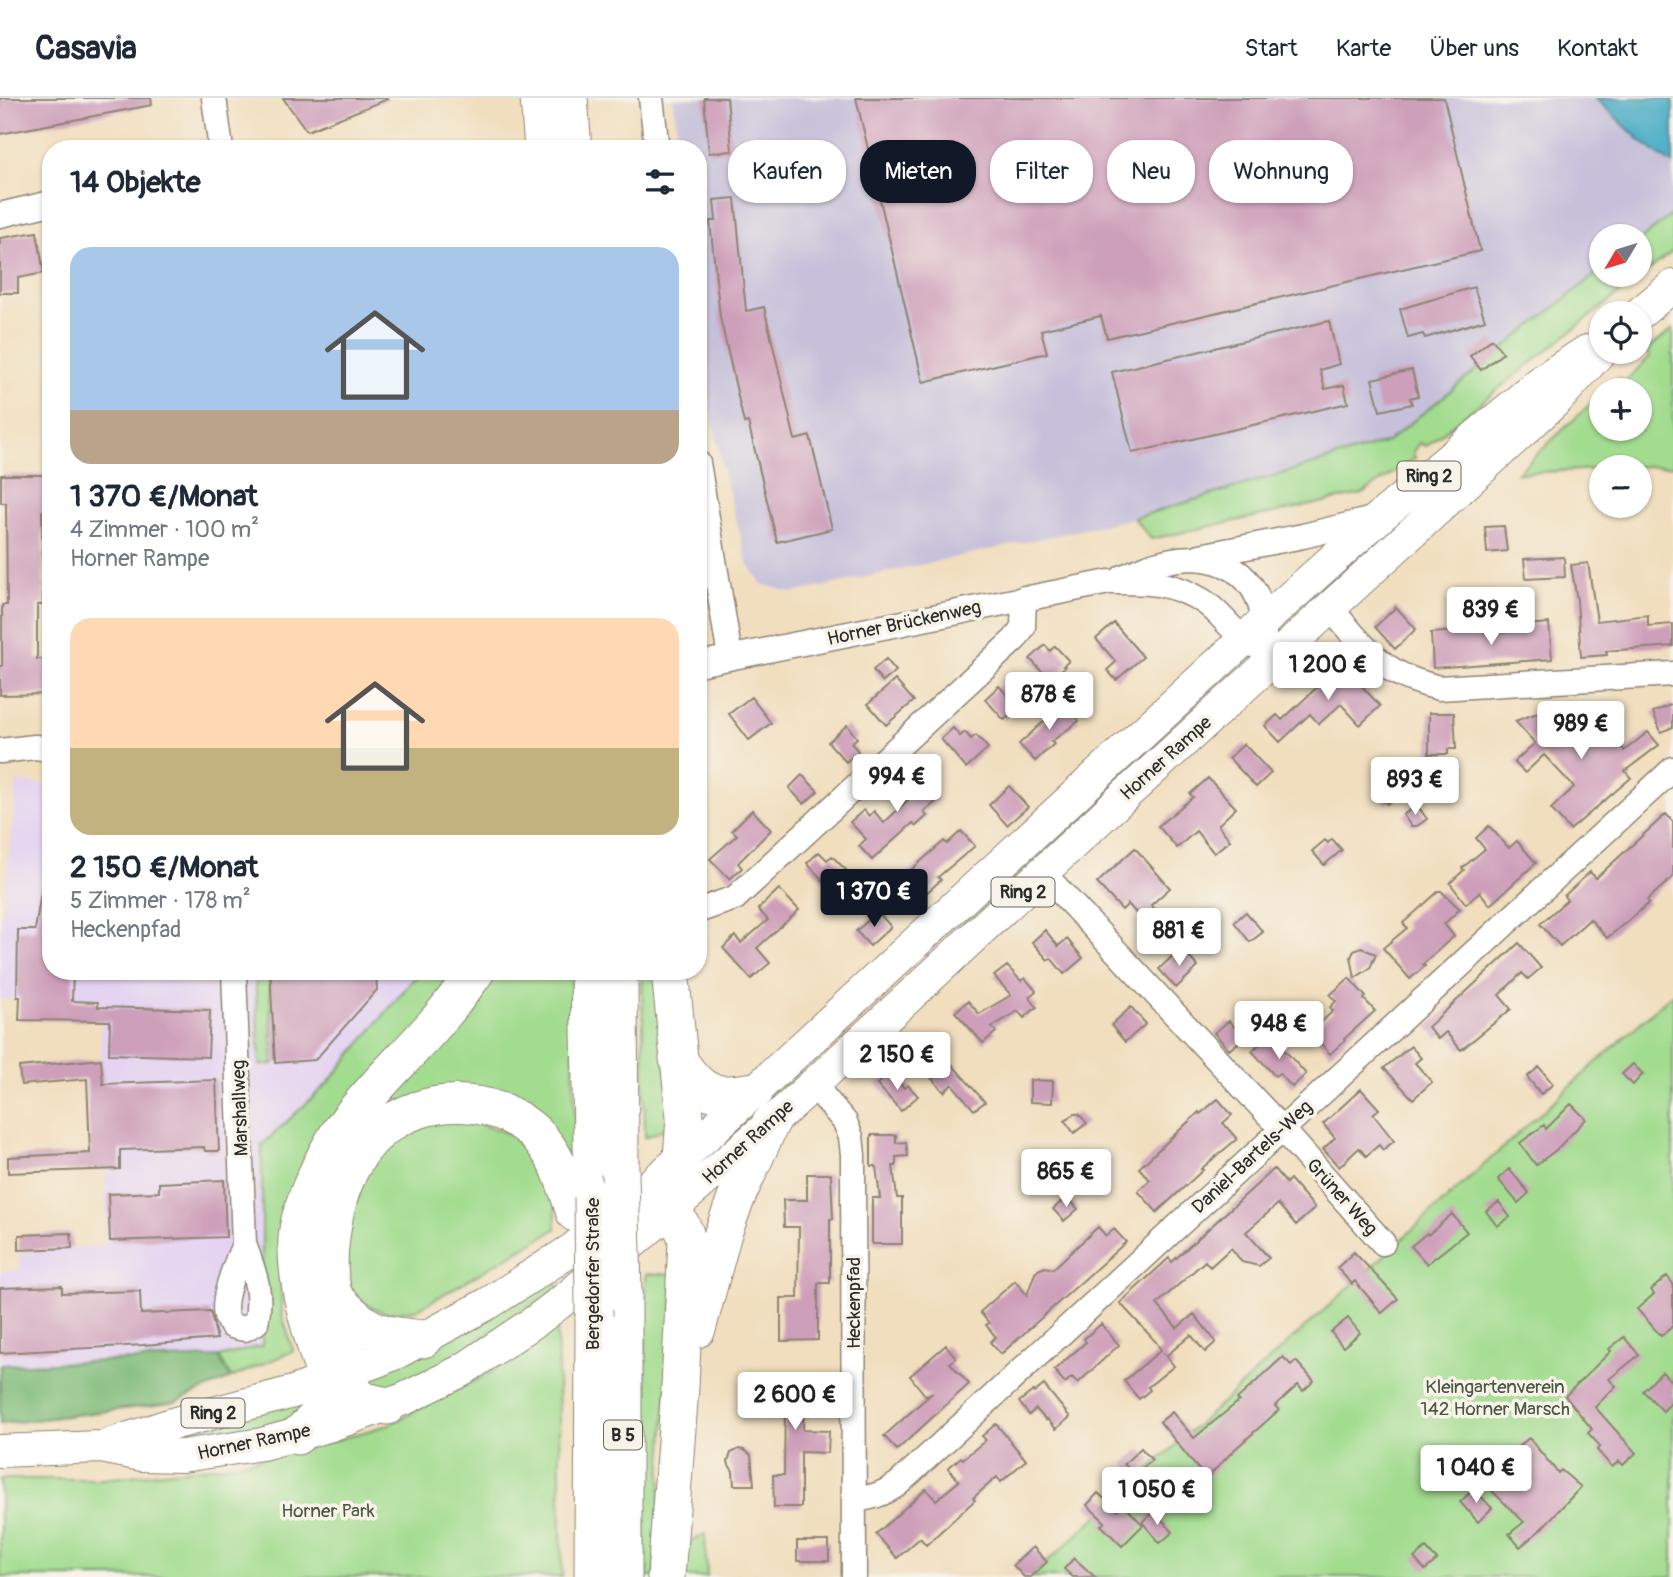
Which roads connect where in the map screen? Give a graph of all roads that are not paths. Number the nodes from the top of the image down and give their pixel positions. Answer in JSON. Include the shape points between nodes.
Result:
{"nodes":[{"id":1,"x":214,"y":98,"type":"edge"},
{"id":2,"x":539,"y":98,"type":"edge"},
{"id":3,"x":569,"y":98,"type":"edge"},
{"id":4,"x":651,"y":98,"type":"edge"},
{"id":5,"x":220,"y":140,"type":"edge"},
{"id":6,"x":542,"y":140,"type":"edge"},
{"id":7,"x":572,"y":140,"type":"edge"},
{"id":8,"x":656,"y":140,"type":"edge"},
{"id":9,"x":42,"y":205,"type":"edge"},
{"id":10,"x":0,"y":215,"type":"edge"},
{"id":11,"x":1673,"y":286,"type":"edge"},
{"id":12,"x":1652,"y":303,"type":"edge"},
{"id":13,"x":1589,"y":349,"type":"edge"},
{"id":14,"x":1590,"y":364,"type":"edge"},
{"id":15,"x":1381,"y":516,"type":"junction"},
{"id":16,"x":707,"y":518,"type":"edge"},
{"id":17,"x":1189,"y":558,"type":"junction"},
{"id":18,"x":1109,"y":582,"type":"junction"},
{"id":19,"x":1024,"y":598,"type":"junction"},
{"id":20,"x":1330,"y":608,"type":"junction"},
{"id":21,"x":1265,"y":639,"type":"junction"},
{"id":22,"x":730,"y":657,"type":"junction"},
{"id":23,"x":707,"y":662,"type":"edge"},
{"id":24,"x":1673,"y":674,"type":"edge"},
{"id":25,"x":0,"y":731,"type":"edge"},
{"id":26,"x":42,"y":748,"type":"edge"},
{"id":27,"x":42,"y":748,"type":"edge"},
{"id":28,"x":0,"y":751,"type":"edge"},
{"id":29,"x":1673,"y":769,"type":"edge"},
{"id":30,"x":1043,"y":873,"type":"junction"},
{"id":31,"x":707,"y":908,"type":"edge"},
{"id":32,"x":234,"y":980,"type":"edge"},
{"id":33,"x":470,"y":980,"type":"edge"},
{"id":34,"x":589,"y":980,"type":"edge"},
{"id":35,"x":619,"y":980,"type":"edge"},
{"id":36,"x":671,"y":980,"type":"edge"},
{"id":37,"x":802,"y":1048,"type":"junction"},
{"id":38,"x":678,"y":1059,"type":"junction"},
{"id":39,"x":813,"y":1084,"type":"junction"},
{"id":40,"x":763,"y":1107,"type":"junction"},
{"id":41,"x":1282,"y":1129,"type":"junction"},
{"id":42,"x":682,"y":1158,"type":"junction"},
{"id":43,"x":626,"y":1187,"type":"junction"},
{"id":44,"x":584,"y":1205,"type":"junction"},
{"id":45,"x":670,"y":1210,"type":"junction"},
{"id":46,"x":1383,"y":1243,"type":"dead end"},
{"id":47,"x":244,"y":1244,"type":"dead end"},
{"id":48,"x":335,"y":1298,"type":"junction"},
{"id":49,"x":423,"y":1339,"type":"junction"},
{"id":50,"x":341,"y":1379,"type":"junction"},
{"id":51,"x":680,"y":1387,"type":"junction"},
{"id":52,"x":387,"y":1406,"type":"junction"},
{"id":53,"x":297,"y":1436,"type":"junction"},
{"id":54,"x":101,"y":1447,"type":"junction"},
{"id":55,"x":0,"y":1451,"type":"edge"},
{"id":56,"x":854,"y":1499,"type":"junction"},
{"id":57,"x":593,"y":1577,"type":"edge"},
{"id":58,"x":623,"y":1577,"type":"edge"},
{"id":59,"x":666,"y":1577,"type":"edge"},
{"id":60,"x":854,"y":1577,"type":"edge"}],
"edges":[{"from":1,"to":5,"type":"street"},
{"from":2,"to":6,"type":"highway"},
{"from":3,"to":7,"type":"highway"},
{"from":4,"to":8,"type":"street"},
{"from":9,"to":10,"type":"street"},
{"from":11,"to":12,"type":"main road"},
{"from":13,"to":15,"type":"main road","name":"Horner Rampe","number":"Ring 2","via":[[1544,379]]},
{"from":14,"to":20,"type":"main road","name":"Horner Rampe","number":"Ring 2","via":[[1559,399]]},
{"from":15,"to":17,"type":"street","name":"Horner Brückenweg"},
{"from":15,"to":21,"type":"main road","name":"Horner Rampe","number":"Ring 2"},
{"from":16,"to":22,"type":"street"},
{"from":17,"to":18,"type":"street","name":"Horner Brückenweg","via":[[1159,563]]},
{"from":17,"to":21,"type":"street","name":"Horner Brückenweg","via":[[1216,561],[1248,580],[1260,601]]},
{"from":18,"to":19,"type":"street","name":"Horner Brückenweg"},
{"from":18,"to":21,"type":"street","name":"Horner Brückenweg","via":[[1170,585]]},
{"from":19,"to":22,"type":"street","name":"Horner Brückenweg"},
{"from":19,"to":31,"type":"street","via":[[1023,627],[1015,639],[735,898]]},
{"from":20,"to":21,"type":"main road","name":"Horner Rampe","number":"Ring 2"},
{"from":20,"to":24,"type":"street","via":[[1388,667],[1439,688]]},
{"from":21,"to":30,"type":"main road","name":"Horner Rampe","number":"Ring 2","via":[[1250,681]]},
{"from":21,"to":37,"type":"main road","name":"Horner Rampe","number":"Ring 2"},
{"from":22,"to":23,"type":"street","name":"Horner Brückenweg"},
{"from":25,"to":26,"type":"street"},
{"from":27,"to":28,"type":"street"},
{"from":29,"to":41,"type":"street","name":"Daniel-Bartels-Weg"},
{"from":30,"to":39,"type":"main road","name":"Horner Rampe","number":"Ring 2"},
{"from":30,"to":41,"type":"street","name":"Grüner Weg"},
{"from":32,"to":47,"type":"street","name":"Marshallweg"},
{"from":33,"to":50,"type":"highway","via":[[342,1127],[307,1196],[297,1237],[299,1271],[307,1314]]},
{"from":34,"to":44,"type":"highway","name":"Bergedorfer Straße"},
{"from":35,"to":43,"type":"highway","name":"Bergedorfer Straße","number":"B 5"},
{"from":36,"to":38,"type":"highway"},
{"from":37,"to":39,"type":"main road"},
{"from":37,"to":40,"type":"main road","name":"Horner Rampe","number":"Ring 2"},
{"from":38,"to":40,"type":"highway","via":[[698,1085],[711,1093]]},
{"from":38,"to":42,"type":"highway","via":[[685,1117]]},
{"from":39,"to":40,"type":"main road","name":"Horner Rampe","number":"Ring 2"},
{"from":39,"to":56,"type":"street","name":"Heckenpfad","via":[[845,1122],[853,1155]]},
{"from":40,"to":42,"type":"main road","name":"Horner Rampe","number":"Ring 2"},
{"from":40,"to":45,"type":"main road","name":"Horner Rampe","number":"Ring 2","via":[[720,1168]]},
{"from":40,"to":51,"type":"highway"},
{"from":41,"to":46,"type":"street","name":"Grüner Weg"},
{"from":41,"to":56,"type":"street","name":"Daniel-Bartels-Weg","via":[[898,1484],[879,1495]]},
{"from":42,"to":43,"type":"main road","name":"Horner Rampe","number":"Ring 2"},
{"from":42,"to":45,"type":"highway"},
{"from":43,"to":45,"type":"highway"},
{"from":43,"to":49,"type":"main road","name":"Horner Rampe","number":"Ring 2","via":[[573,1249]]},
{"from":43,"to":58,"type":"highway","name":"Bergedorfer Straße","number":"B 5","bridge":true},
{"from":44,"to":48,"type":"highway","via":[[550,1150],[520,1121],[482,1105],[462,1103],[415,1111],[380,1130],[347,1176],[331,1241],[330,1277]]},
{"from":44,"to":57,"type":"highway","name":"Bergedorfer Straße","number":"B 5","via":[[586,1322],[593,1388]]},
{"from":45,"to":51,"type":"highway","via":[[683,1228],[687,1247]]},
{"from":45,"to":52,"type":"main road","name":"Horner Rampe","number":"Ring 2","via":[[537,1320],[461,1371]]},
{"from":48,"to":49,"type":"highway","via":[[369,1327]]},
{"from":48,"to":50,"type":"highway"},
{"from":49,"to":50,"type":"main road","name":"Horner Rampe","number":"Ring 2"},
{"from":50,"to":52,"type":"highway","via":[[365,1401]]},
{"from":50,"to":53,"type":"highway","via":[[324,1410]]},
{"from":50,"to":54,"type":"main road","name":"Horner Rampe","number":"Ring 2"},
{"from":51,"to":59,"type":"highway"},
{"from":52,"to":53,"type":"main road","name":"Horner Rampe","number":"Ring 2"},
{"from":53,"to":54,"type":"main road","name":"Horner Rampe","number":"Ring 2","via":[[182,1457]]},
{"from":54,"to":55,"type":"main road","name":"Horner Rampe","number":"Ring 2"},
{"from":56,"to":60,"type":"street","name":"Heckenpfad"}]}
